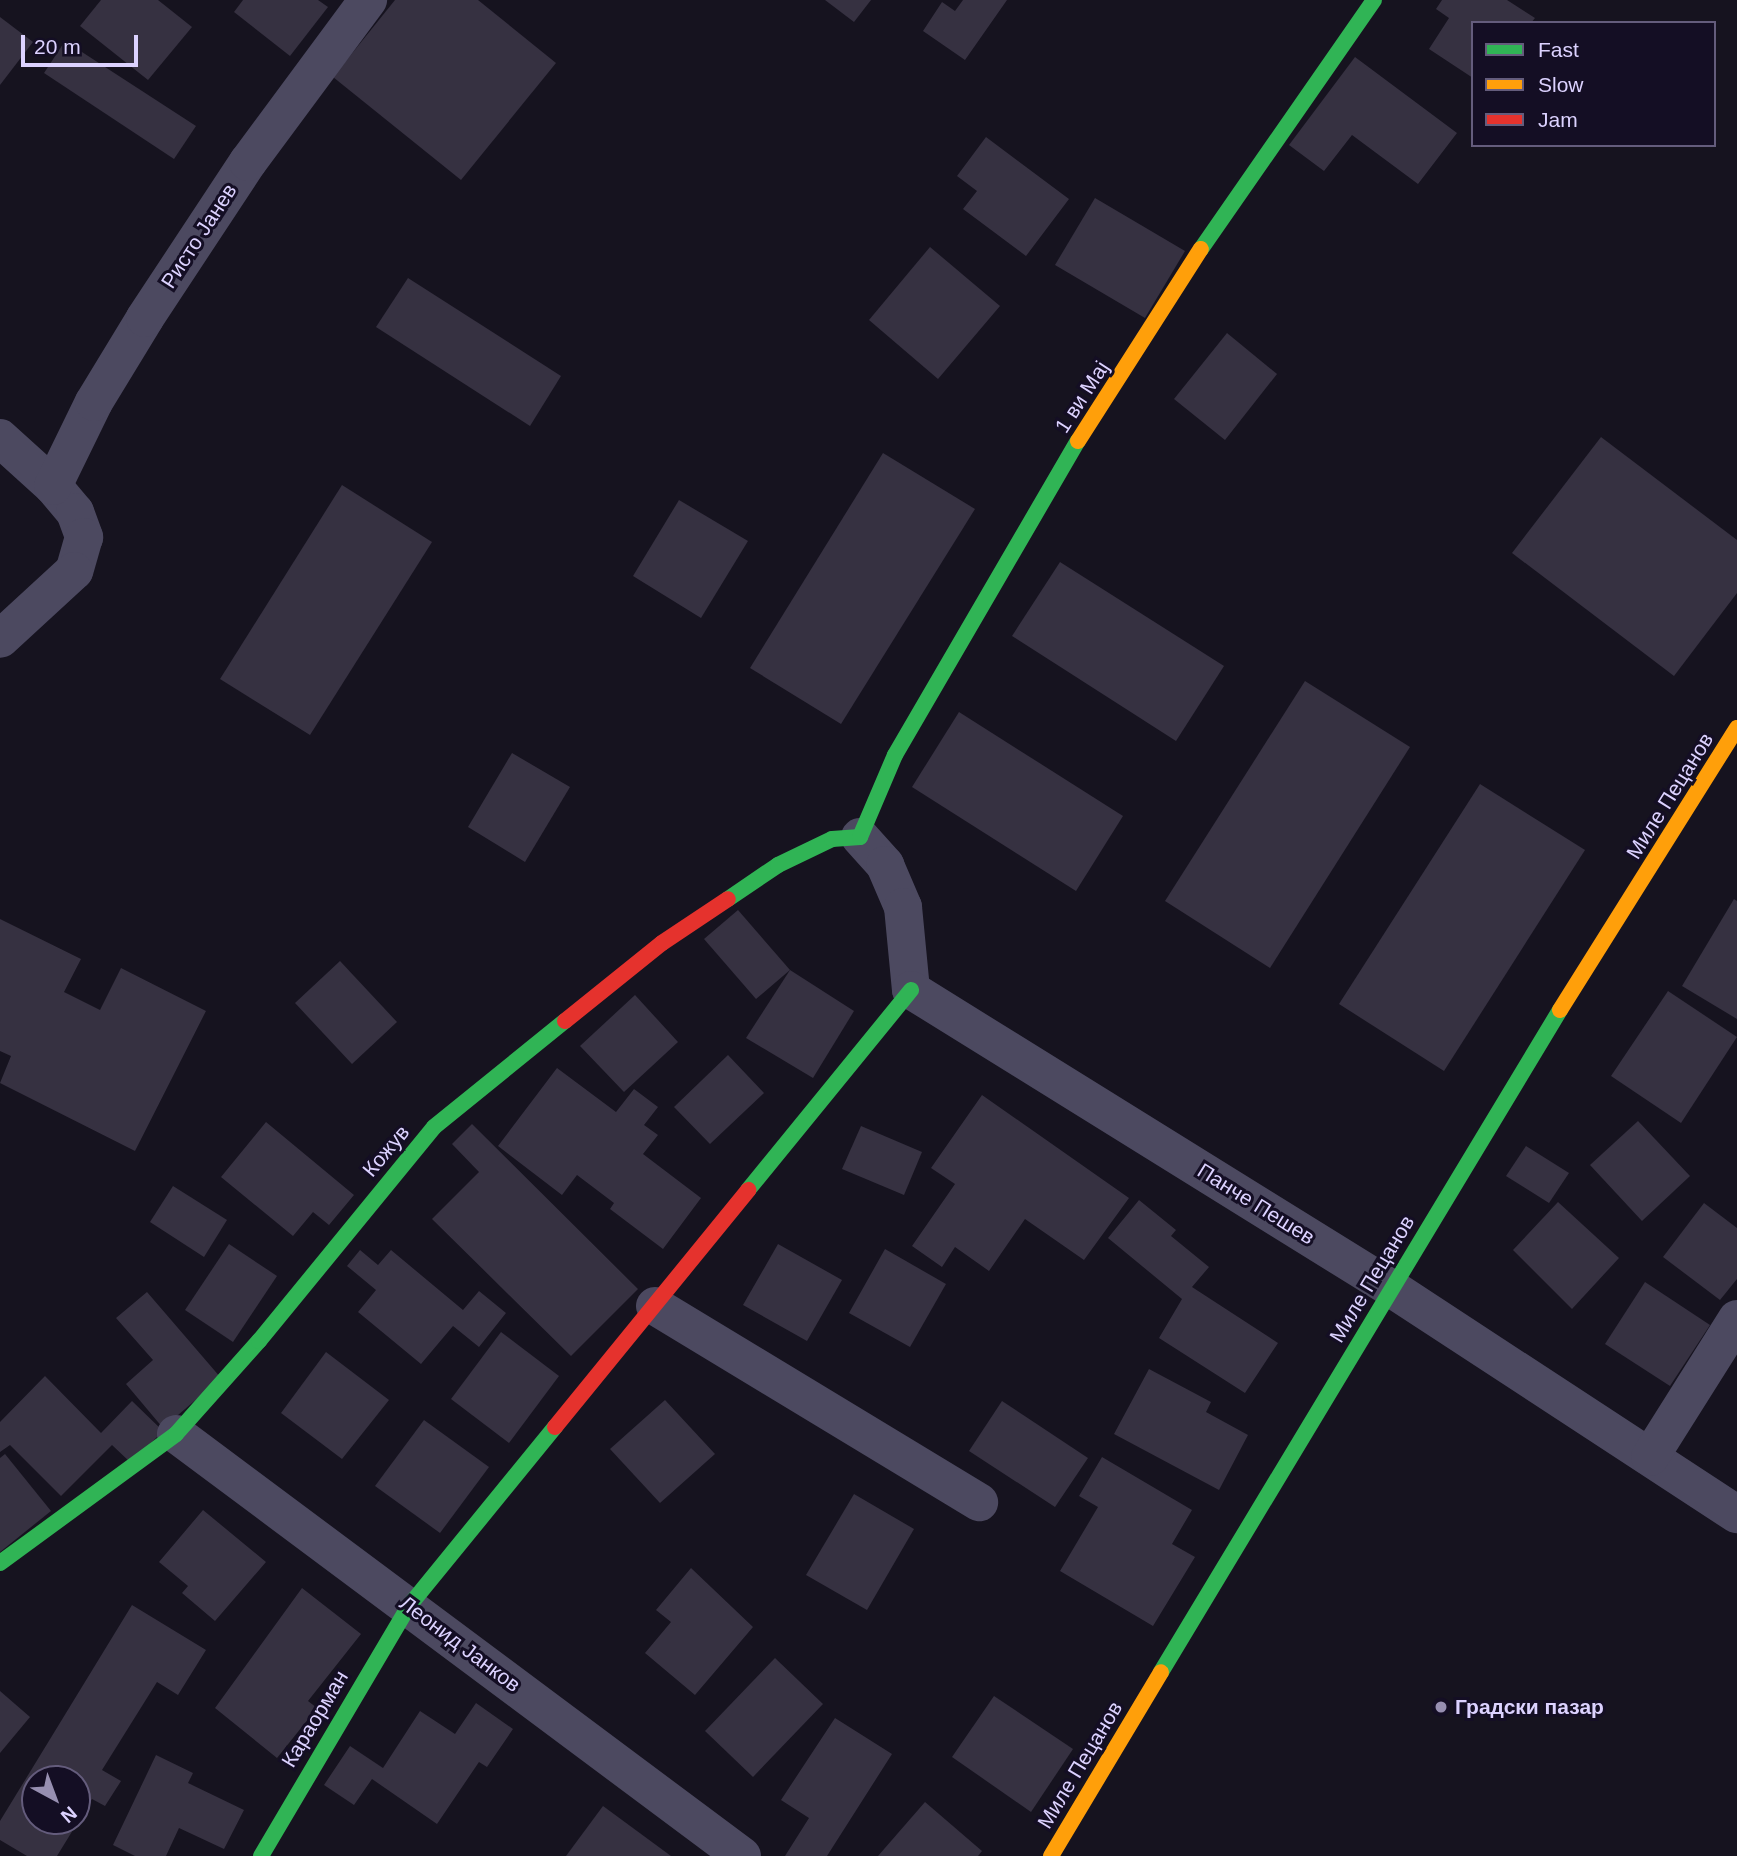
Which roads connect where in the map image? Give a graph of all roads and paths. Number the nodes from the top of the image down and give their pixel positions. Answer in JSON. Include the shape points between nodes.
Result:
{"nodes":[{"id":1,"x":368,"y":0,"type":"edge"},
{"id":2,"x":1374,"y":0,"type":"edge"},
{"id":3,"x":0,"y":438,"type":"edge"},
{"id":4,"x":64,"y":499,"type":"junction"},
{"id":5,"x":0,"y":639,"type":"edge"},
{"id":6,"x":1737,"y":729,"type":"edge"},
{"id":7,"x":860,"y":837,"type":"junction"},
{"id":8,"x":911,"y":990,"type":"junction"},
{"id":9,"x":1391,"y":1288,"type":"junction"},
{"id":10,"x":655,"y":1306,"type":"junction"},
{"id":11,"x":1737,"y":1320,"type":"edge"},
{"id":12,"x":176,"y":1434,"type":"junction"},
{"id":13,"x":1650,"y":1457,"type":"junction"},
{"id":14,"x":979,"y":1502,"type":"dead end"},
{"id":15,"x":1737,"y":1514,"type":"edge"},
{"id":16,"x":0,"y":1563,"type":"edge"},
{"id":17,"x":410,"y":1606,"type":"junction"},
{"id":18,"x":261,"y":1856,"type":"edge"},
{"id":19,"x":742,"y":1856,"type":"edge"},
{"id":20,"x":1051,"y":1856,"type":"edge"}],
"edges":[{"from":1,"to":4,"type":"street","name":"Ристо Јанев","via":[[248,162],[94,402]]},
{"from":2,"to":7,"type":"street","name":"1 ви Мај","via":[[1255,167],[1093,414],[895,754]]},
{"from":3,"to":4,"type":"street"},
{"from":4,"to":5,"type":"street","via":[[84,537],[74,571]]},
{"from":6,"to":9,"type":"street","name":"Миле Пецанов"},
{"from":7,"to":8,"type":"street","via":[[885,865],[903,907]]},
{"from":7,"to":12,"type":"street","name":"Кожув","via":[[832,839],[778,865],[673,935],[434,1127],[259,1341]]},
{"from":8,"to":9,"type":"street","name":"Панче Пешев"},
{"from":8,"to":10,"type":"street","name":"Караорман"},
{"from":9,"to":13,"type":"street","name":"Панче Пешев"},
{"from":9,"to":20,"type":"street","name":"Миле Пецанов"},
{"from":10,"to":14,"type":"street"},
{"from":10,"to":17,"type":"street","name":"Караорман"},
{"from":11,"to":13,"type":"street"},
{"from":12,"to":16,"type":"street","name":"Кожув"},
{"from":12,"to":17,"type":"street","name":"Леонид Јанков"},
{"from":13,"to":15,"type":"street","name":"Панче Пешев"},
{"from":17,"to":18,"type":"street","name":"Караорман"},
{"from":17,"to":19,"type":"street","name":"Леонид Јанков"}]}
